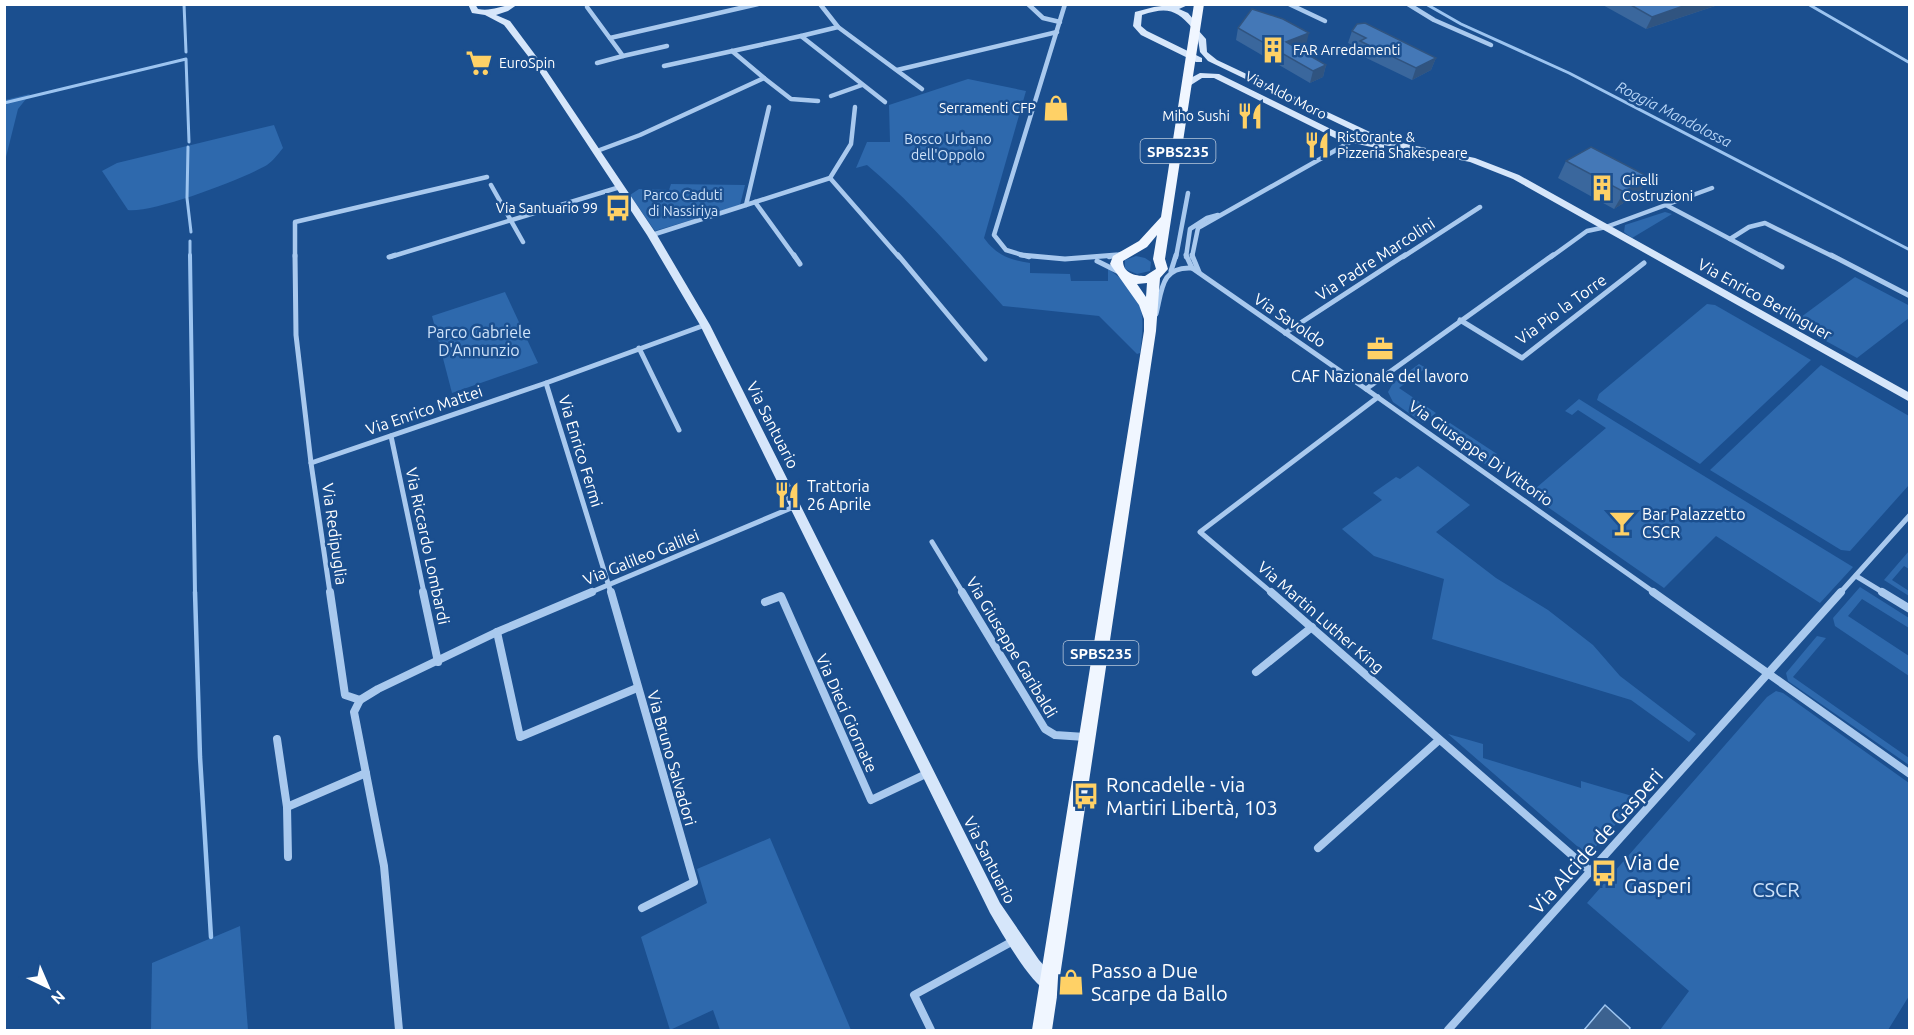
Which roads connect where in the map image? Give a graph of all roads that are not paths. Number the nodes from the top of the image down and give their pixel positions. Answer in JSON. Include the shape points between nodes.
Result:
{"nodes":[{"id":1,"x":471,"y":4,"type":"edge"},
{"id":2,"x":758,"y":4,"type":"edge"},
{"id":3,"x":820,"y":4,"type":"edge"},
{"id":4,"x":1028,"y":4,"type":"edge"},
{"id":5,"x":1065,"y":4,"type":"edge"},
{"id":6,"x":1187,"y":4,"type":"edge"},
{"id":7,"x":1199,"y":4,"type":"edge"},
{"id":8,"x":1289,"y":4,"type":"edge"},
{"id":9,"x":1407,"y":4,"type":"edge"},
{"id":10,"x":514,"y":6,"type":"edge"},
{"id":11,"x":587,"y":7,"type":"dead end"},
{"id":12,"x":1172,"y":8,"type":"junction"},
{"id":13,"x":487,"y":13,"type":"junction"},
{"id":14,"x":1325,"y":21,"type":"dead end"},
{"id":15,"x":1060,"y":22,"type":"junction"},
{"id":16,"x":507,"y":23,"type":"junction"},
{"id":17,"x":838,"y":27,"type":"junction"},
{"id":18,"x":1195,"y":30,"type":"junction"},
{"id":19,"x":1057,"y":32,"type":"junction"},
{"id":20,"x":801,"y":36,"type":"junction"},
{"id":21,"x":610,"y":38,"type":"junction"},
{"id":22,"x":1491,"y":45,"type":"dead end"},
{"id":23,"x":667,"y":46,"type":"dead end"},
{"id":24,"x":732,"y":51,"type":"junction"},
{"id":25,"x":623,"y":56,"type":"junction"},
{"id":26,"x":597,"y":63,"type":"dead end"},
{"id":27,"x":663,"y":66,"type":"dead end"},
{"id":28,"x":897,"y":70,"type":"junction"},
{"id":29,"x":764,"y":78,"type":"junction"},
{"id":30,"x":1188,"y":83,"type":"junction"},
{"id":31,"x":862,"y":85,"type":"junction"},
{"id":32,"x":922,"y":89,"type":"dead end"},
{"id":33,"x":831,"y":96,"type":"dead end"},
{"id":34,"x":818,"y":101,"type":"dead end"},
{"id":35,"x":885,"y":102,"type":"dead end"},
{"id":36,"x":1292,"y":104,"type":"junction"},
{"id":37,"x":769,"y":107,"type":"dead end"},
{"id":38,"x":855,"y":107,"type":"dead end"},
{"id":39,"x":1349,"y":126,"type":"junction"},
{"id":40,"x":1358,"y":136,"type":"junction"},
{"id":41,"x":597,"y":151,"type":"junction"},
{"id":42,"x":487,"y":177,"type":"dead end"},
{"id":43,"x":830,"y":178,"type":"junction"},
{"id":44,"x":491,"y":185,"type":"dead end"},
{"id":45,"x":620,"y":187,"type":"junction"},
{"id":46,"x":1712,"y":188,"type":"dead end"},
{"id":47,"x":1188,"y":193,"type":"dead end"},
{"id":48,"x":755,"y":202,"type":"junction"},
{"id":49,"x":746,"y":205,"type":"junction"},
{"id":50,"x":1666,"y":205,"type":"junction"},
{"id":51,"x":1480,"y":207,"type":"dead end"},
{"id":52,"x":1218,"y":215,"type":"junction"},
{"id":53,"x":1165,"y":219,"type":"junction"},
{"id":54,"x":512,"y":220,"type":"junction"},
{"id":55,"x":1606,"y":227,"type":"junction"},
{"id":56,"x":652,"y":235,"type":"junction"},
{"id":57,"x":1730,"y":239,"type":"junction"},
{"id":58,"x":523,"y":242,"type":"dead end"},
{"id":59,"x":1127,"y":252,"type":"junction"},
{"id":60,"x":389,"y":257,"type":"dead end"},
{"id":61,"x":1090,"y":259,"type":"junction"},
{"id":62,"x":1159,"y":259,"type":"junction"},
{"id":63,"x":800,"y":264,"type":"dead end"},
{"id":64,"x":1644,"y":264,"type":"dead end"},
{"id":65,"x":1782,"y":267,"type":"dead end"},
{"id":66,"x":1192,"y":268,"type":"junction"},
{"id":67,"x":1171,"y":271,"type":"junction"},
{"id":68,"x":1199,"y":273,"type":"junction"},
{"id":69,"x":1124,"y":275,"type":"junction"},
{"id":70,"x":1154,"y":277,"type":"junction"},
{"id":71,"x":1910,"y":296,"type":"edge"},
{"id":72,"x":1460,"y":320,"type":"junction"},
{"id":73,"x":705,"y":325,"type":"junction"},
{"id":74,"x":1151,"y":326,"type":"junction"},
{"id":75,"x":1285,"y":333,"type":"junction"},
{"id":76,"x":639,"y":348,"type":"junction"},
{"id":77,"x":985,"y":359,"type":"dead end"},
{"id":78,"x":546,"y":383,"type":"junction"},
{"id":79,"x":1366,"y":389,"type":"junction"},
{"id":80,"x":1378,"y":397,"type":"junction"},
{"id":81,"x":1910,"y":398,"type":"edge"},
{"id":82,"x":679,"y":430,"type":"dead end"},
{"id":83,"x":391,"y":436,"type":"junction"},
{"id":84,"x":311,"y":463,"type":"junction"},
{"id":85,"x":796,"y":506,"type":"junction"},
{"id":86,"x":1910,"y":515,"type":"edge"},
{"id":87,"x":932,"y":542,"type":"dead end"},
{"id":88,"x":1856,"y":576,"type":"junction"},
{"id":89,"x":609,"y":585,"type":"junction"},
{"id":90,"x":765,"y":602,"type":"dead end"},
{"id":91,"x":1910,"y":609,"type":"edge"},
{"id":92,"x":1312,"y":627,"type":"junction"},
{"id":93,"x":497,"y":632,"type":"junction"},
{"id":94,"x":438,"y":662,"type":"junction"},
{"id":95,"x":1256,"y":672,"type":"dead end"},
{"id":96,"x":1768,"y":674,"type":"junction"},
{"id":97,"x":637,"y":688,"type":"junction"},
{"id":98,"x":360,"y":700,"type":"junction"},
{"id":99,"x":1088,"y":737,"type":"junction"},
{"id":100,"x":277,"y":739,"type":"dead end"},
{"id":101,"x":1439,"y":740,"type":"junction"},
{"id":102,"x":928,"y":773,"type":"junction"},
{"id":103,"x":366,"y":774,"type":"junction"},
{"id":104,"x":1910,"y":774,"type":"edge"},
{"id":105,"x":287,"y":807,"type":"junction"},
{"id":106,"x":1318,"y":848,"type":"dead end"},
{"id":107,"x":288,"y":857,"type":"dead end"},
{"id":108,"x":1590,"y":872,"type":"junction"},
{"id":109,"x":642,"y":908,"type":"dead end"},
{"id":110,"x":1016,"y":940,"type":"junction"},
{"id":111,"x":1049,"y":984,"type":"junction"},
{"id":112,"x":399,"y":1030,"type":"edge"},
{"id":113,"x":931,"y":1030,"type":"edge"},
{"id":114,"x":1042,"y":1030,"type":"edge"},
{"id":115,"x":1448,"y":1030,"type":"edge"}],
"edges":[{"from":1,"to":13,"type":"street","name":"Via Santuario","via":[[475,11]]},
{"from":2,"to":21,"type":"street"},
{"from":3,"to":17,"type":"street"},
{"from":4,"to":15,"type":"street","via":[[1042,18]]},
{"from":5,"to":15,"type":"street"},
{"from":6,"to":12,"type":"street"},
{"from":7,"to":18,"type":"main road"},
{"from":8,"to":14,"type":"street"},
{"from":9,"to":22,"type":"street"},
{"from":10,"to":13,"type":"street"},
{"from":10,"to":16,"type":"street","via":[[506,15]]},
{"from":11,"to":21,"type":"street"},
{"from":12,"to":18,"type":"street","via":[[1185,15]]},
{"from":12,"to":36,"type":"street","via":[[1138,15],[1137,26],[1144,33]]},
{"from":13,"to":16,"type":"street","name":"Via Santuario"},
{"from":15,"to":19,"type":"street"},
{"from":16,"to":41,"type":"street","name":"Via Santuario"},
{"from":17,"to":20,"type":"street"},
{"from":17,"to":28,"type":"street"},
{"from":18,"to":30,"type":"main road"},
{"from":18,"to":39,"type":"street","name":"Via Aldo Moro","via":[[1209,59]]},
{"from":19,"to":28,"type":"street"},
{"from":19,"to":61,"type":"street","via":[[994,235],[1007,251],[1027,256]]},
{"from":20,"to":24,"type":"street"},
{"from":20,"to":31,"type":"street"},
{"from":21,"to":25,"type":"street"},
{"from":23,"to":25,"type":"street"},
{"from":24,"to":27,"type":"street"},
{"from":24,"to":29,"type":"street"},
{"from":25,"to":26,"type":"street"},
{"from":28,"to":32,"type":"street"},
{"from":29,"to":34,"type":"street","via":[[791,99]]},
{"from":29,"to":41,"type":"street","via":[[627,142]]},
{"from":30,"to":40,"type":"street","name":"Via Aldo Moro","via":[[1200,75],[1216,76]]},
{"from":30,"to":53,"type":"main road","number":"SPBS235"},
{"from":31,"to":33,"type":"street"},
{"from":31,"to":35,"type":"street"},
{"from":36,"to":39,"type":"street"},
{"from":36,"to":40,"type":"street"},
{"from":37,"to":49,"type":"street"},
{"from":38,"to":43,"type":"street","via":[[850,144]]},
{"from":39,"to":40,"type":"street","name":"Via Aldo Moro"},
{"from":40,"to":52,"type":"street"},
{"from":40,"to":55,"type":"street","name":"Via Aldo Moro","via":[[1472,160],[1503,171]]},
{"from":41,"to":45,"type":"street","name":"Via Santuario"},
{"from":42,"to":84,"type":"street","name":"Via Redipuglia","via":[[296,222],[296,335]]},
{"from":43,"to":48,"type":"street"},
{"from":43,"to":77,"type":"street"},
{"from":44,"to":54,"type":"street"},
{"from":45,"to":54,"type":"street"},
{"from":45,"to":56,"type":"street","name":"Via Santuario"},
{"from":46,"to":50,"type":"street"},
{"from":47,"to":67,"type":"street"},
{"from":48,"to":49,"type":"street"},
{"from":48,"to":63,"type":"street"},
{"from":49,"to":56,"type":"street"},
{"from":50,"to":55,"type":"street"},
{"from":50,"to":57,"type":"street"},
{"from":51,"to":75,"type":"street","name":"Via Padre Marcolini"},
{"from":52,"to":66,"type":"street","via":[[1190,229],[1186,256]]},
{"from":52,"to":68,"type":"street","via":[[1196,230],[1192,256]]},
{"from":53,"to":59,"type":"main road","via":[[1151,237]]},
{"from":53,"to":62,"type":"main road","number":"SPBS235"},
{"from":54,"to":58,"type":"street"},
{"from":54,"to":60,"type":"street"},
{"from":55,"to":72,"type":"street","via":[[1587,231]]},
{"from":55,"to":81,"type":"street","name":"Via Enrico Berlinguer"},
{"from":56,"to":73,"type":"street","name":"Via Santuario"},
{"from":57,"to":65,"type":"street"},
{"from":57,"to":71,"type":"street","via":[[1759,222],[1772,224]]},
{"from":59,"to":61,"type":"street"},
{"from":59,"to":62,"type":"main road","via":[[1142,251]]},
{"from":59,"to":69,"type":"main road","via":[[1117,259],[1117,269]]},
{"from":61,"to":69,"type":"street"},
{"from":62,"to":70,"type":"main road","via":[[1162,269]]},
{"from":64,"to":72,"type":"street","name":"Via Pio la Torre","via":[[1522,358]]},
{"from":66,"to":67,"type":"street"},
{"from":66,"to":68,"type":"street","name":"Via Savoldo"},
{"from":67,"to":74,"type":"street","via":[[1162,281]]},
{"from":68,"to":75,"type":"street","name":"Via Savoldo"},
{"from":69,"to":70,"type":"main road","via":[[1141,280]]},
{"from":69,"to":74,"type":"main road","via":[[1145,305]]},
{"from":70,"to":74,"type":"main road","number":"SPBS235"},
{"from":72,"to":79,"type":"street"},
{"from":73,"to":76,"type":"street","name":"Via Enrico Fermi"},
{"from":73,"to":85,"type":"street","name":"Via Santuario"},
{"from":74,"to":99,"type":"main road","number":"SPBS235"},
{"from":75,"to":79,"type":"street","name":"Via Savoldo"},
{"from":76,"to":78,"type":"street","name":"Via Enrico Fermi"},
{"from":76,"to":82,"type":"street"},
{"from":78,"to":83,"type":"street","name":"Via Enrico Mattei"},
{"from":78,"to":89,"type":"street","name":"Via Enrico Fermi"},
{"from":79,"to":80,"type":"street","name":"Via Giuseppe Di Vittorio"},
{"from":80,"to":92,"type":"street","name":"Via Martin Luther King","via":[[1200,532]]},
{"from":80,"to":96,"type":"street","name":"Via Giuseppe Di Vittorio"},
{"from":83,"to":84,"type":"street","name":"Via Enrico Mattei"},
{"from":83,"to":94,"type":"street","name":"Via Riccardo Lombardi"},
{"from":84,"to":98,"type":"street","name":"Via Redipuglia","via":[[345,695]]},
{"from":85,"to":89,"type":"street","name":"Via Galileo Galilei"},
{"from":85,"to":102,"type":"street","name":"Via Santuario"},
{"from":86,"to":88,"type":"street","name":"Via Alcide de Gasperi"},
{"from":87,"to":99,"type":"street","name":"Via Giuseppe Garibaldi","via":[[1046,729],[1055,735]]},
{"from":88,"to":91,"type":"street"},
{"from":88,"to":96,"type":"street","name":"Via Alcide de Gasperi"},
{"from":89,"to":93,"type":"street","name":"Via Galileo Galilei"},
{"from":89,"to":97,"type":"street","name":"Via Bruno Salvadori"},
{"from":90,"to":102,"type":"street","name":"Via Dieci Giornate","via":[[781,596],[871,800]]},
{"from":92,"to":95,"type":"street"},
{"from":92,"to":101,"type":"street","name":"Via Martin Luther King"},
{"from":93,"to":94,"type":"street","name":"Via Galileo Galilei"},
{"from":93,"to":97,"type":"street","via":[[520,737]]},
{"from":94,"to":98,"type":"street","name":"Via Galileo Galilei"},
{"from":96,"to":104,"type":"street","name":"Via Giuseppe Di Vittorio"},
{"from":96,"to":108,"type":"street","name":"Via Alcide de Gasperi"},
{"from":97,"to":109,"type":"street","name":"Via Bruno Salvadori","via":[[694,882]]},
{"from":98,"to":103,"type":"street","via":[[354,712]]},
{"from":99,"to":111,"type":"main road","number":"SPBS235"},
{"from":100,"to":105,"type":"street"},
{"from":101,"to":106,"type":"street"},
{"from":101,"to":108,"type":"street","name":"Via Martin Luther King"},
{"from":102,"to":110,"type":"street","name":"Via Santuario","via":[[995,908]]},
{"from":103,"to":105,"type":"street"},
{"from":103,"to":112,"type":"street","via":[[384,866]]},
{"from":105,"to":107,"type":"street"},
{"from":108,"to":115,"type":"street","name":"Via Alcide de Gasperi"},
{"from":110,"to":111,"type":"street","name":"Via Santuario"},
{"from":110,"to":113,"type":"street","via":[[914,995]]},
{"from":111,"to":114,"type":"main road","number":"SPBS235"}]}
